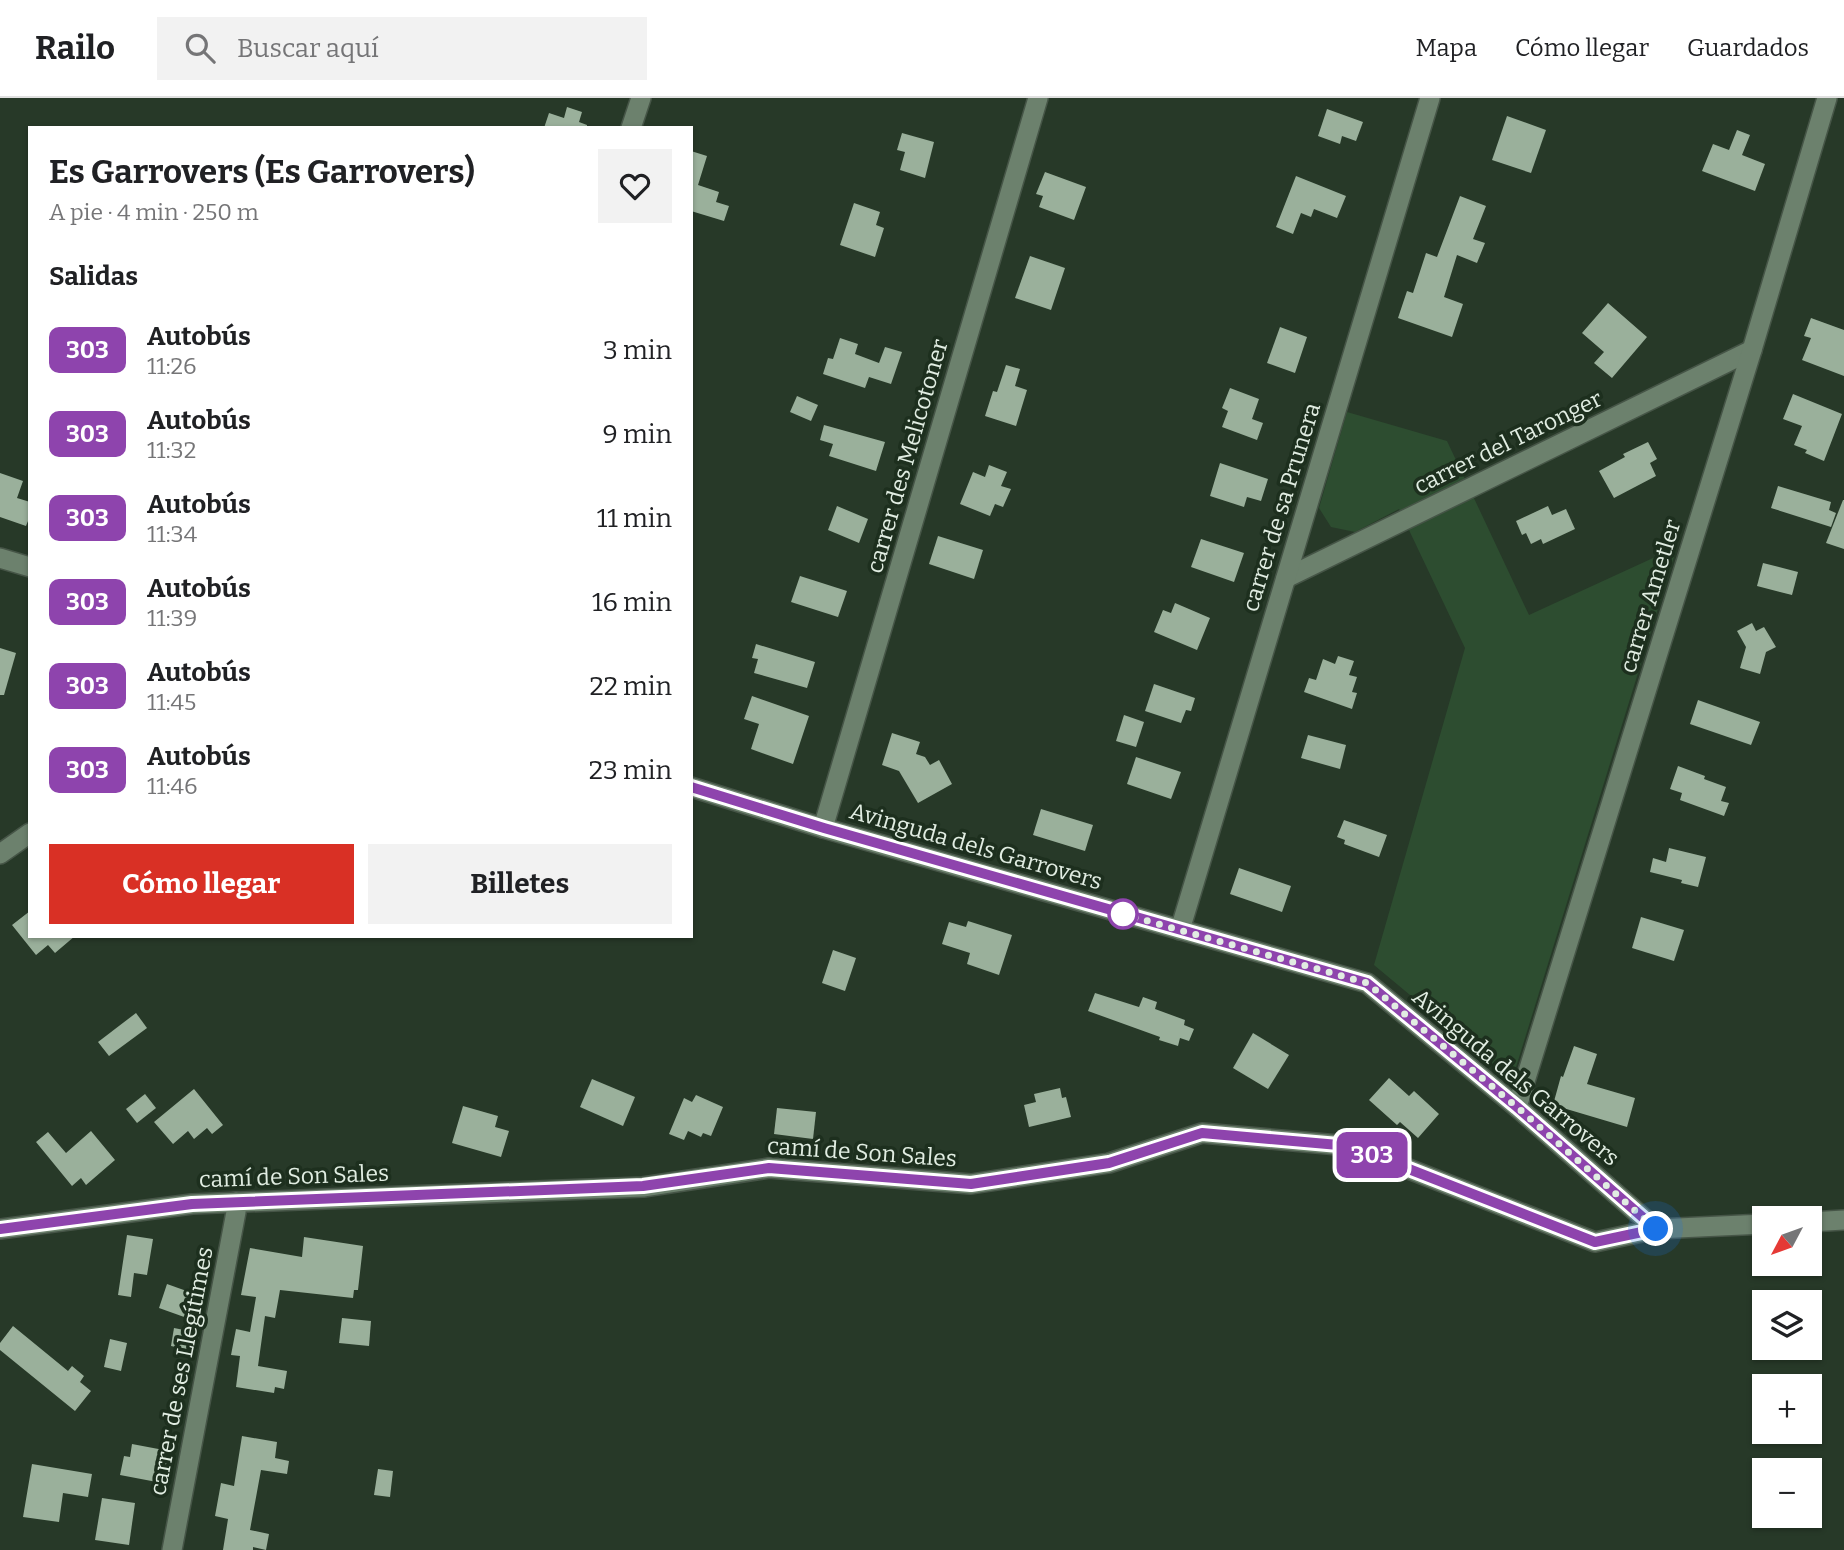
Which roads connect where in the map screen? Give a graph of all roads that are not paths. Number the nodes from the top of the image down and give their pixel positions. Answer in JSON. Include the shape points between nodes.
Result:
{"nodes":[{"id":1,"x":641,"y":98,"type":"edge"},
{"id":2,"x":1038,"y":98,"type":"edge"},
{"id":3,"x":1430,"y":98,"type":"edge"},
{"id":4,"x":1827,"y":98,"type":"edge"},
{"id":5,"x":632,"y":126,"type":"edge"},
{"id":6,"x":1752,"y":350,"type":"junction"},
{"id":7,"x":0,"y":558,"type":"edge"},
{"id":8,"x":28,"y":566,"type":"edge"},
{"id":9,"x":1286,"y":578,"type":"junction"},
{"id":10,"x":693,"y":788,"type":"edge"},
{"id":11,"x":824,"y":828,"type":"junction"},
{"id":12,"x":28,"y":834,"type":"edge"},
{"id":13,"x":0,"y":854,"type":"edge"},
{"id":14,"x":1180,"y":930,"type":"junction"},
{"id":15,"x":1517,"y":1107,"type":"junction"},
{"id":16,"x":236,"y":1202,"type":"junction"},
{"id":17,"x":1844,"y":1220,"type":"edge"},
{"id":18,"x":1822,"y":1221,"type":"edge"},
{"id":19,"x":1752,"y":1225,"type":"edge"},
{"id":20,"x":0,"y":1229,"type":"edge"},
{"id":21,"x":1656,"y":1229,"type":"junction"},
{"id":22,"x":172,"y":1550,"type":"edge"}],
"edges":[{"from":1,"to":5,"type":"street"},
{"from":2,"to":11,"type":"street","name":"carrer des Melicotoner"},
{"from":3,"to":9,"type":"street","name":"carrer de sa Prunera"},
{"from":4,"to":6,"type":"street","name":"carrer Ametler"},
{"from":6,"to":9,"type":"street","name":"carrer del Taronger"},
{"from":6,"to":15,"type":"street","name":"carrer Ametler"},
{"from":7,"to":8,"type":"street"},
{"from":9,"to":14,"type":"street","name":"carrer de sa Prunera"},
{"from":10,"to":11,"type":"street","name":"Avinguda dels Garrovers"},
{"from":11,"to":14,"type":"street","name":"Avinguda dels Garrovers"},
{"from":12,"to":13,"type":"street"},
{"from":14,"to":15,"type":"street","name":"Avinguda dels Garrovers","via":[[1367,983]]},
{"from":15,"to":21,"type":"street","name":"Avinguda dels Garrovers"},
{"from":16,"to":20,"type":"street","name":"camí de Son Sales"},
{"from":16,"to":21,"type":"street","name":"camí de Son Sales","via":[[643,1186],[769,1168],[971,1184],[1109,1163],[1202,1133],[1350,1146],[1595,1242]]},
{"from":16,"to":22,"type":"street","name":"carrer de ses Llegítimes"},
{"from":17,"to":18,"type":"street"},
{"from":19,"to":21,"type":"street","name":"camí de Son Sales"}]}
